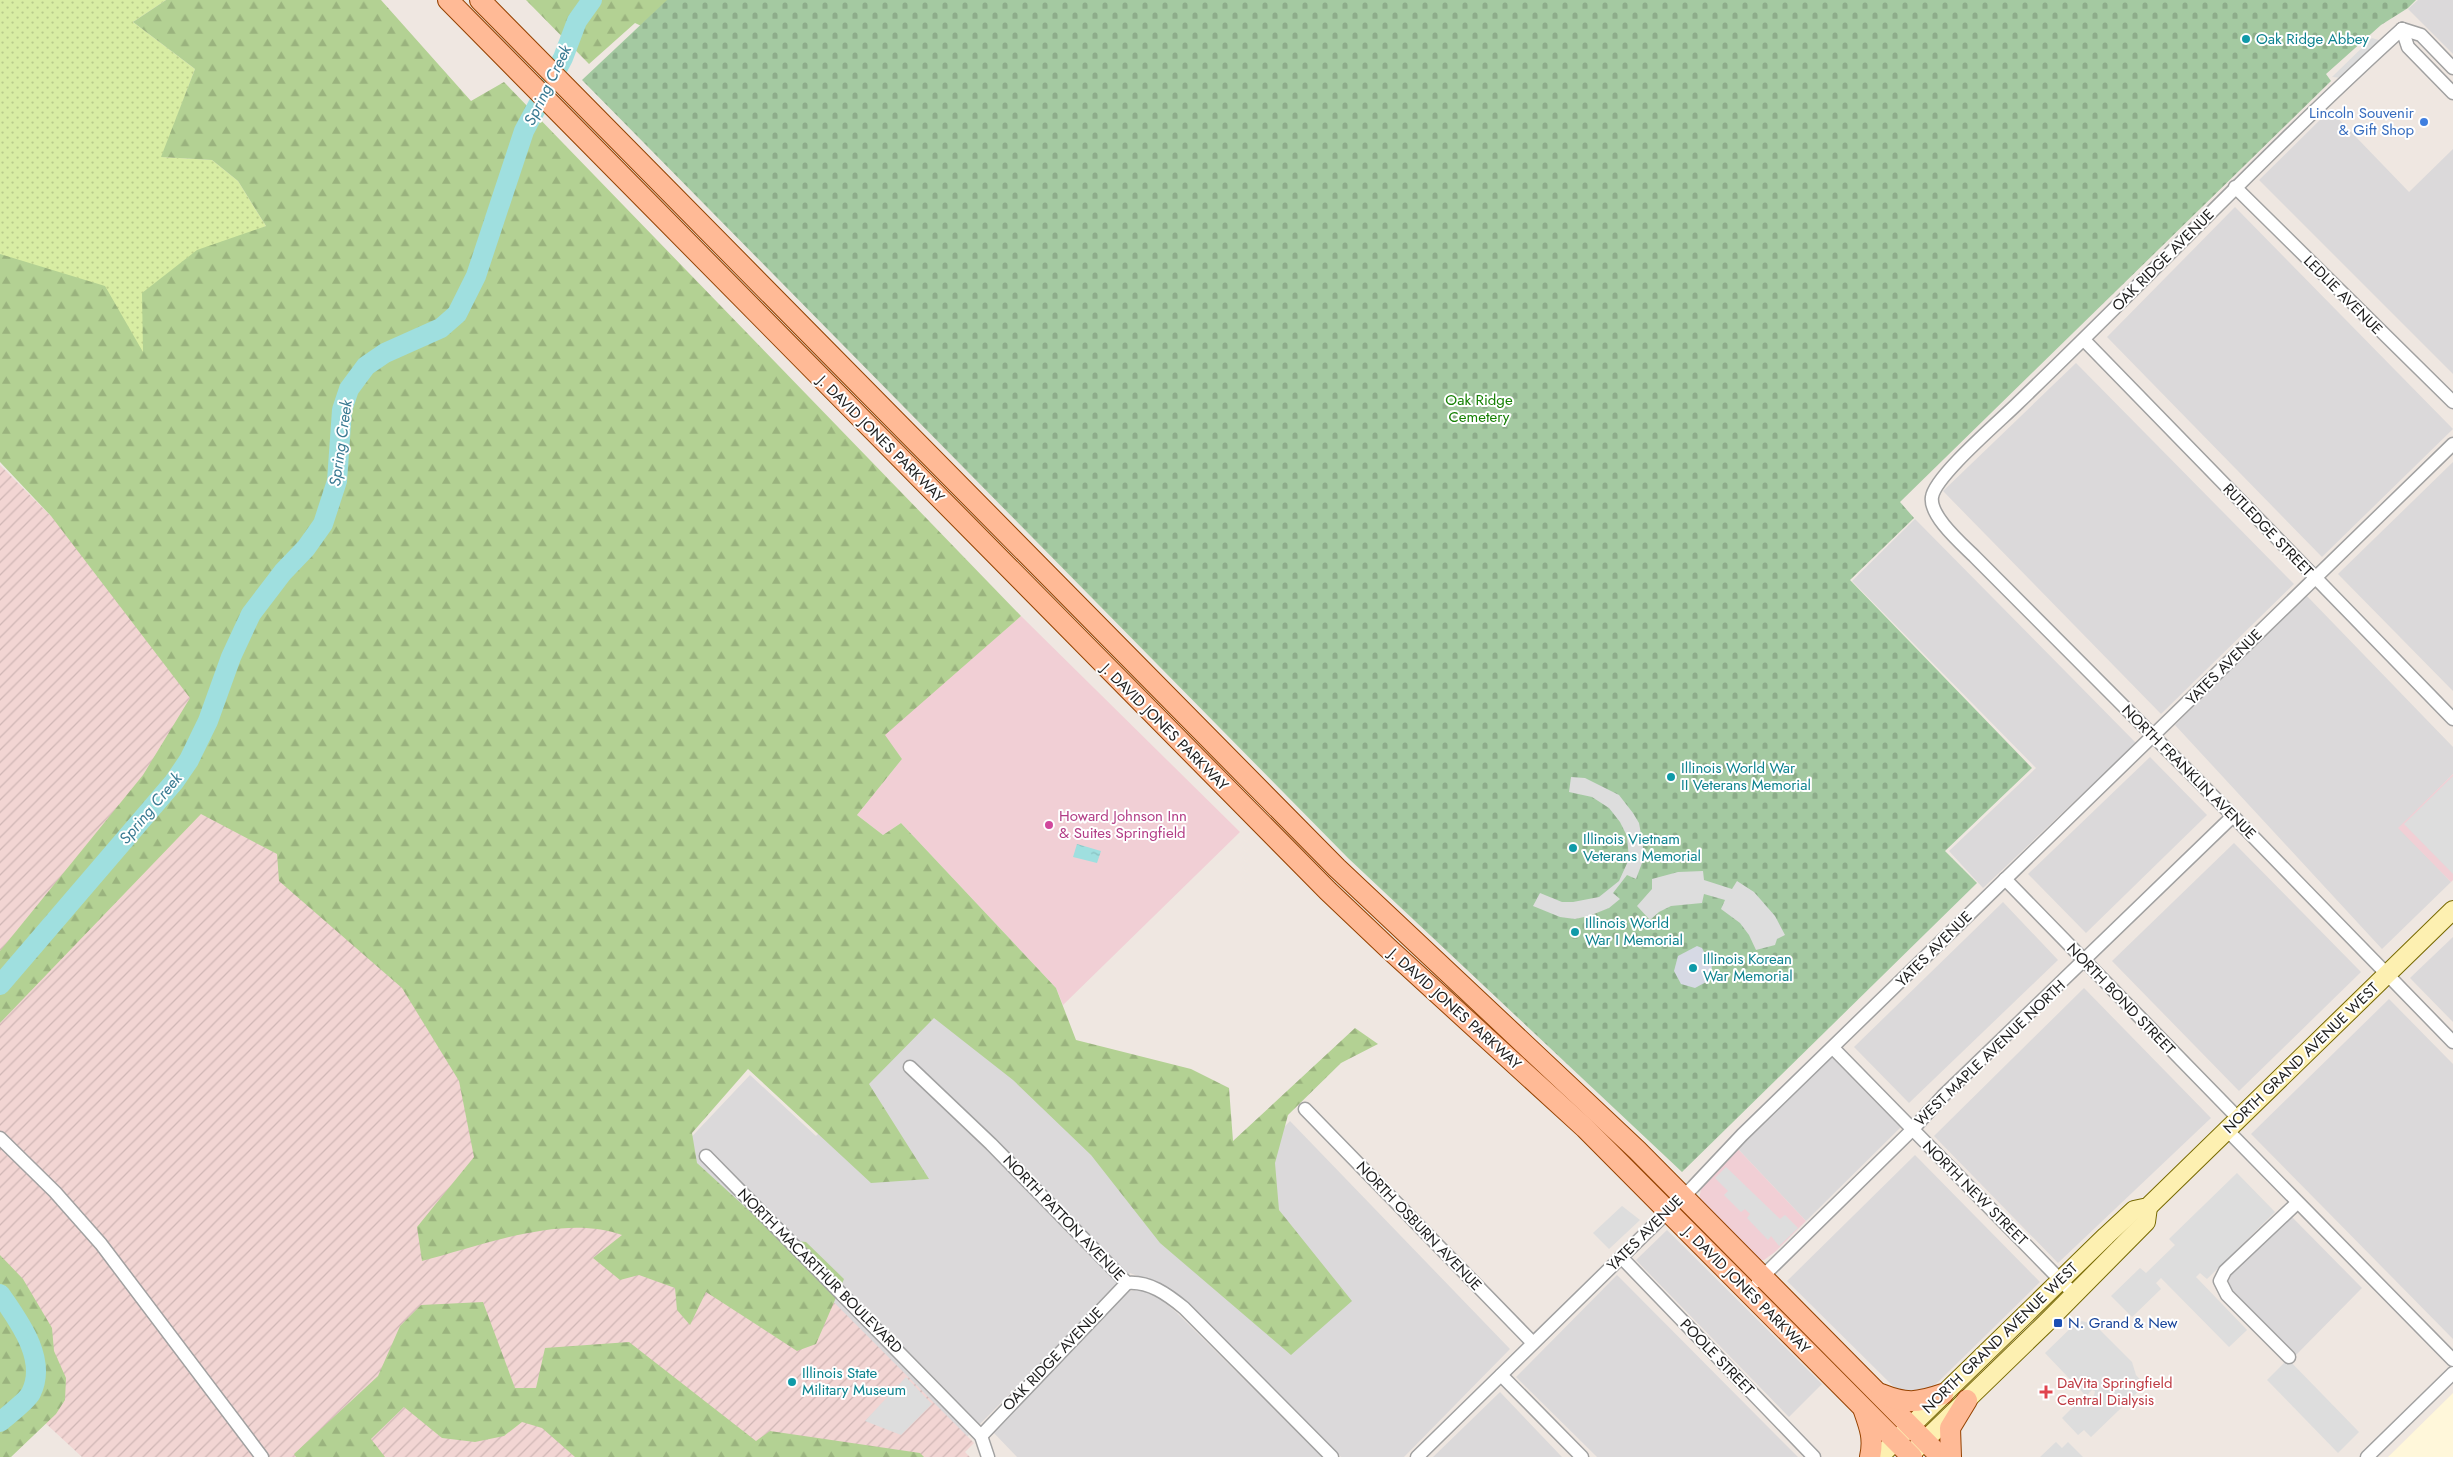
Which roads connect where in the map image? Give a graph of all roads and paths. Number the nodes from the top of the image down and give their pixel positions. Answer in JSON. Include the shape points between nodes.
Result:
{"nodes":[{"id":1,"x":448,"y":0,"type":"edge"},
{"id":2,"x":480,"y":0,"type":"edge"},
{"id":3,"x":2402,"y":29,"type":"junction"},
{"id":4,"x":2453,"y":68,"type":"edge"},
{"id":5,"x":2453,"y":93,"type":"edge"},
{"id":6,"x":2235,"y":187,"type":"junction"},
{"id":7,"x":2084,"y":340,"type":"junction"},
{"id":8,"x":2453,"y":402,"type":"edge"},
{"id":9,"x":2453,"y":444,"type":"edge"},
{"id":10,"x":1932,"y":498,"type":"joint"},
{"id":11,"x":2316,"y":578,"type":"junction"},
{"id":12,"x":2453,"y":719,"type":"edge"},
{"id":13,"x":2154,"y":736,"type":"junction"},
{"id":14,"x":2233,"y":816,"type":"junction"},
{"id":15,"x":2005,"y":879,"type":"junction"},
{"id":16,"x":2453,"y":910,"type":"edge"},
{"id":17,"x":2084,"y":961,"type":"junction"},
{"id":18,"x":2387,"y":974,"type":"junction"},
{"id":19,"x":2453,"y":1042,"type":"edge"},
{"id":20,"x":1833,"y":1048,"type":"junction"},
{"id":21,"x":910,"y":1067,"type":"dead end"},
{"id":22,"x":1305,"y":1110,"type":"dead end"},
{"id":23,"x":2233,"y":1124,"type":"junction"},
{"id":24,"x":1913,"y":1129,"type":"junction"},
{"id":25,"x":0,"y":1138,"type":"edge"},
{"id":26,"x":706,"y":1156,"type":"dead end"},
{"id":27,"x":1682,"y":1195,"type":"junction"},
{"id":28,"x":2297,"y":1203,"type":"junction"},
{"id":29,"x":2148,"y":1207,"type":"junction"},
{"id":30,"x":1668,"y":1210,"type":"junction"},
{"id":31,"x":1621,"y":1257,"type":"junction"},
{"id":32,"x":1762,"y":1276,"type":"junction"},
{"id":33,"x":2060,"y":1279,"type":"junction"},
{"id":34,"x":1127,"y":1283,"type":"junction"},
{"id":35,"x":1748,"y":1291,"type":"junction"},
{"id":36,"x":2074,"y":1295,"type":"junction"},
{"id":37,"x":1533,"y":1342,"type":"junction"},
{"id":38,"x":2289,"y":1357,"type":"dead end"},
{"id":39,"x":2453,"y":1360,"type":"edge"},
{"id":40,"x":2453,"y":1373,"type":"edge"},
{"id":41,"x":1501,"y":1375,"type":"junction"},
{"id":42,"x":1877,"y":1392,"type":"junction"},
{"id":43,"x":1943,"y":1394,"type":"junction"},
{"id":44,"x":1967,"y":1400,"type":"junction"},
{"id":45,"x":1863,"y":1407,"type":"junction"},
{"id":46,"x":1911,"y":1426,"type":"junction"},
{"id":47,"x":980,"y":1436,"type":"junction"},
{"id":48,"x":1896,"y":1440,"type":"junction"},
{"id":49,"x":1925,"y":1440,"type":"junction"},
{"id":50,"x":1910,"y":1456,"type":"edge"},
{"id":51,"x":262,"y":1457,"type":"edge"},
{"id":52,"x":988,"y":1457,"type":"edge"},
{"id":53,"x":1332,"y":1457,"type":"edge"},
{"id":54,"x":1417,"y":1457,"type":"edge"},
{"id":55,"x":1582,"y":1457,"type":"edge"},
{"id":56,"x":1814,"y":1457,"type":"edge"},
{"id":57,"x":1870,"y":1457,"type":"edge"},
{"id":58,"x":1879,"y":1457,"type":"edge"},
{"id":59,"x":1941,"y":1457,"type":"edge"},
{"id":60,"x":1950,"y":1457,"type":"edge"},
{"id":61,"x":2367,"y":1457,"type":"edge"}],
"edges":[{"from":1,"to":30,"type":"main road","name":"J. DAVID JONES PARKWAY","via":[[1328,891],[1558,1102]]},
{"from":2,"to":27,"type":"main road","name":"J. DAVID JONES PARKWAY","via":[[1344,875],[1566,1081]]},
{"from":3,"to":4,"type":"street","via":[[2422,35]]},
{"from":3,"to":5,"type":"street","via":[[2408,47]]},
{"from":3,"to":6,"type":"street","name":"OAK RIDGE AVENUE"},
{"from":6,"to":7,"type":"street","name":"OAK RIDGE AVENUE"},
{"from":6,"to":8,"type":"street","name":"LEDLIE AVENUE"},
{"from":7,"to":10,"type":"street","name":"OAK RIDGE AVENUE","via":[[1965,455],[1936,486]]},
{"from":7,"to":11,"type":"street","name":"RUTLEDGE STREET"},
{"from":9,"to":11,"type":"street","name":"YATES AVENUE"},
{"from":10,"to":13,"type":"street","name":"NORTH FRANKLIN AVENUE","via":[[1935,513],[1947,528]]},
{"from":11,"to":12,"type":"street","name":"RUTLEDGE STREET"},
{"from":11,"to":13,"type":"street","name":"YATES AVENUE"},
{"from":13,"to":14,"type":"street","name":"NORTH FRANKLIN AVENUE"},
{"from":13,"to":15,"type":"street","name":"YATES AVENUE"},
{"from":14,"to":17,"type":"street","name":"WEST MAPLE AVENUE NORTH"},
{"from":14,"to":18,"type":"street","name":"NORTH FRANKLIN AVENUE"},
{"from":15,"to":17,"type":"street","name":"NORTH BOND STREET"},
{"from":15,"to":20,"type":"street","name":"YATES AVENUE"},
{"from":16,"to":18,"type":"main road","name":"NORTH GRAND AVENUE WEST"},
{"from":17,"to":23,"type":"street","name":"NORTH BOND STREET"},
{"from":17,"to":24,"type":"street","name":"WEST MAPLE AVENUE NORTH","via":[[1943,1096]]},
{"from":18,"to":19,"type":"street","name":"NORTH FRANKLIN AVENUE"},
{"from":18,"to":23,"type":"main road","name":"NORTH GRAND AVENUE WEST"},
{"from":20,"to":24,"type":"street","name":"NORTH NEW STREET"},
{"from":20,"to":27,"type":"street","name":"YATES AVENUE"},
{"from":21,"to":34,"type":"street","name":"NORTH PATTON AVENUE","via":[[991,1144]]},
{"from":22,"to":37,"type":"street","name":"NORTH OSBURN AVENUE"},
{"from":23,"to":28,"type":"street","name":"NORTH BOND STREET"},
{"from":23,"to":29,"type":"main road","name":"NORTH GRAND AVENUE WEST"},
{"from":24,"to":32,"type":"street","name":"WEST MAPLE AVENUE NORTH"},
{"from":24,"to":33,"type":"street","name":"NORTH NEW STREET"},
{"from":25,"to":51,"type":"street","via":[[55,1192],[101,1244]]},
{"from":26,"to":47,"type":"street","name":"NORTH MACARTHUR BOULEVARD"},
{"from":27,"to":30,"type":"street","name":"YATES AVENUE"},
{"from":27,"to":32,"type":"main road","name":"J. DAVID JONES PARKWAY"},
{"from":28,"to":38,"type":"street","via":[[2225,1272],[2220,1281],[2227,1295]]},
{"from":28,"to":39,"type":"street","name":"NORTH BOND STREET"},
{"from":29,"to":33,"type":"main road","name":"NORTH GRAND AVENUE WEST","via":[[2134,1210]]},
{"from":29,"to":36,"type":"main road","name":"NORTH GRAND AVENUE WEST","via":[[2146,1222]]},
{"from":30,"to":31,"type":"street","name":"YATES AVENUE"},
{"from":30,"to":35,"type":"main road","name":"J. DAVID JONES PARKWAY"},
{"from":31,"to":37,"type":"street","name":"YATES AVENUE"},
{"from":31,"to":56,"type":"street","name":"POOLE STREET"},
{"from":32,"to":35,"type":"street","name":"WEST MAPLE AVENUE NORTH"},
{"from":32,"to":42,"type":"main road","name":"J. DAVID JONES PARKWAY"},
{"from":33,"to":36,"type":"street","name":"NORTH NEW STREET"},
{"from":33,"to":43,"type":"main road","name":"NORTH GRAND AVENUE WEST"},
{"from":34,"to":47,"type":"street","name":"OAK RIDGE AVENUE"},
{"from":34,"to":53,"type":"street","name":"NORTH PATTON AVENUE","via":[[1137,1282],[1154,1288],[1184,1308]]},
{"from":35,"to":45,"type":"main road","name":"J. DAVID JONES PARKWAY"},
{"from":36,"to":44,"type":"main road","name":"NORTH GRAND AVENUE WEST"},
{"from":37,"to":41,"type":"street","name":"YATES AVENUE"},
{"from":40,"to":61,"type":"street"},
{"from":41,"to":54,"type":"street","name":"YATES AVENUE"},
{"from":41,"to":55,"type":"street"},
{"from":42,"to":43,"type":"main road","via":[[1911,1402]]},
{"from":42,"to":46,"type":"main road","name":"J. DAVID JONES PARKWAY"},
{"from":43,"to":46,"type":"main road","name":"NORTH GRAND AVENUE WEST"},
{"from":44,"to":49,"type":"main road","name":"NORTH GRAND AVENUE WEST"},
{"from":44,"to":60,"type":"main road","via":[[1950,1428]]},
{"from":45,"to":48,"type":"main road","name":"J. DAVID JONES PARKWAY"},
{"from":45,"to":57,"type":"main road","via":[[1872,1433]]},
{"from":46,"to":48,"type":"main road","name":"NORTH GRAND AVENUE WEST"},
{"from":46,"to":49,"type":"main road","name":"J. DAVID JONES PARKWAY"},
{"from":47,"to":52,"type":"street","name":"NORTH MACARTHUR BOULEVARD"},
{"from":48,"to":50,"type":"main road","name":"J. DAVID JONES PARKWAY"},
{"from":48,"to":58,"type":"main road","name":"NORTH GRAND AVENUE WEST"},
{"from":49,"to":50,"type":"main road","name":"NORTH GRAND AVENUE WEST"},
{"from":49,"to":59,"type":"main road","name":"J. DAVID JONES PARKWAY"}]}
